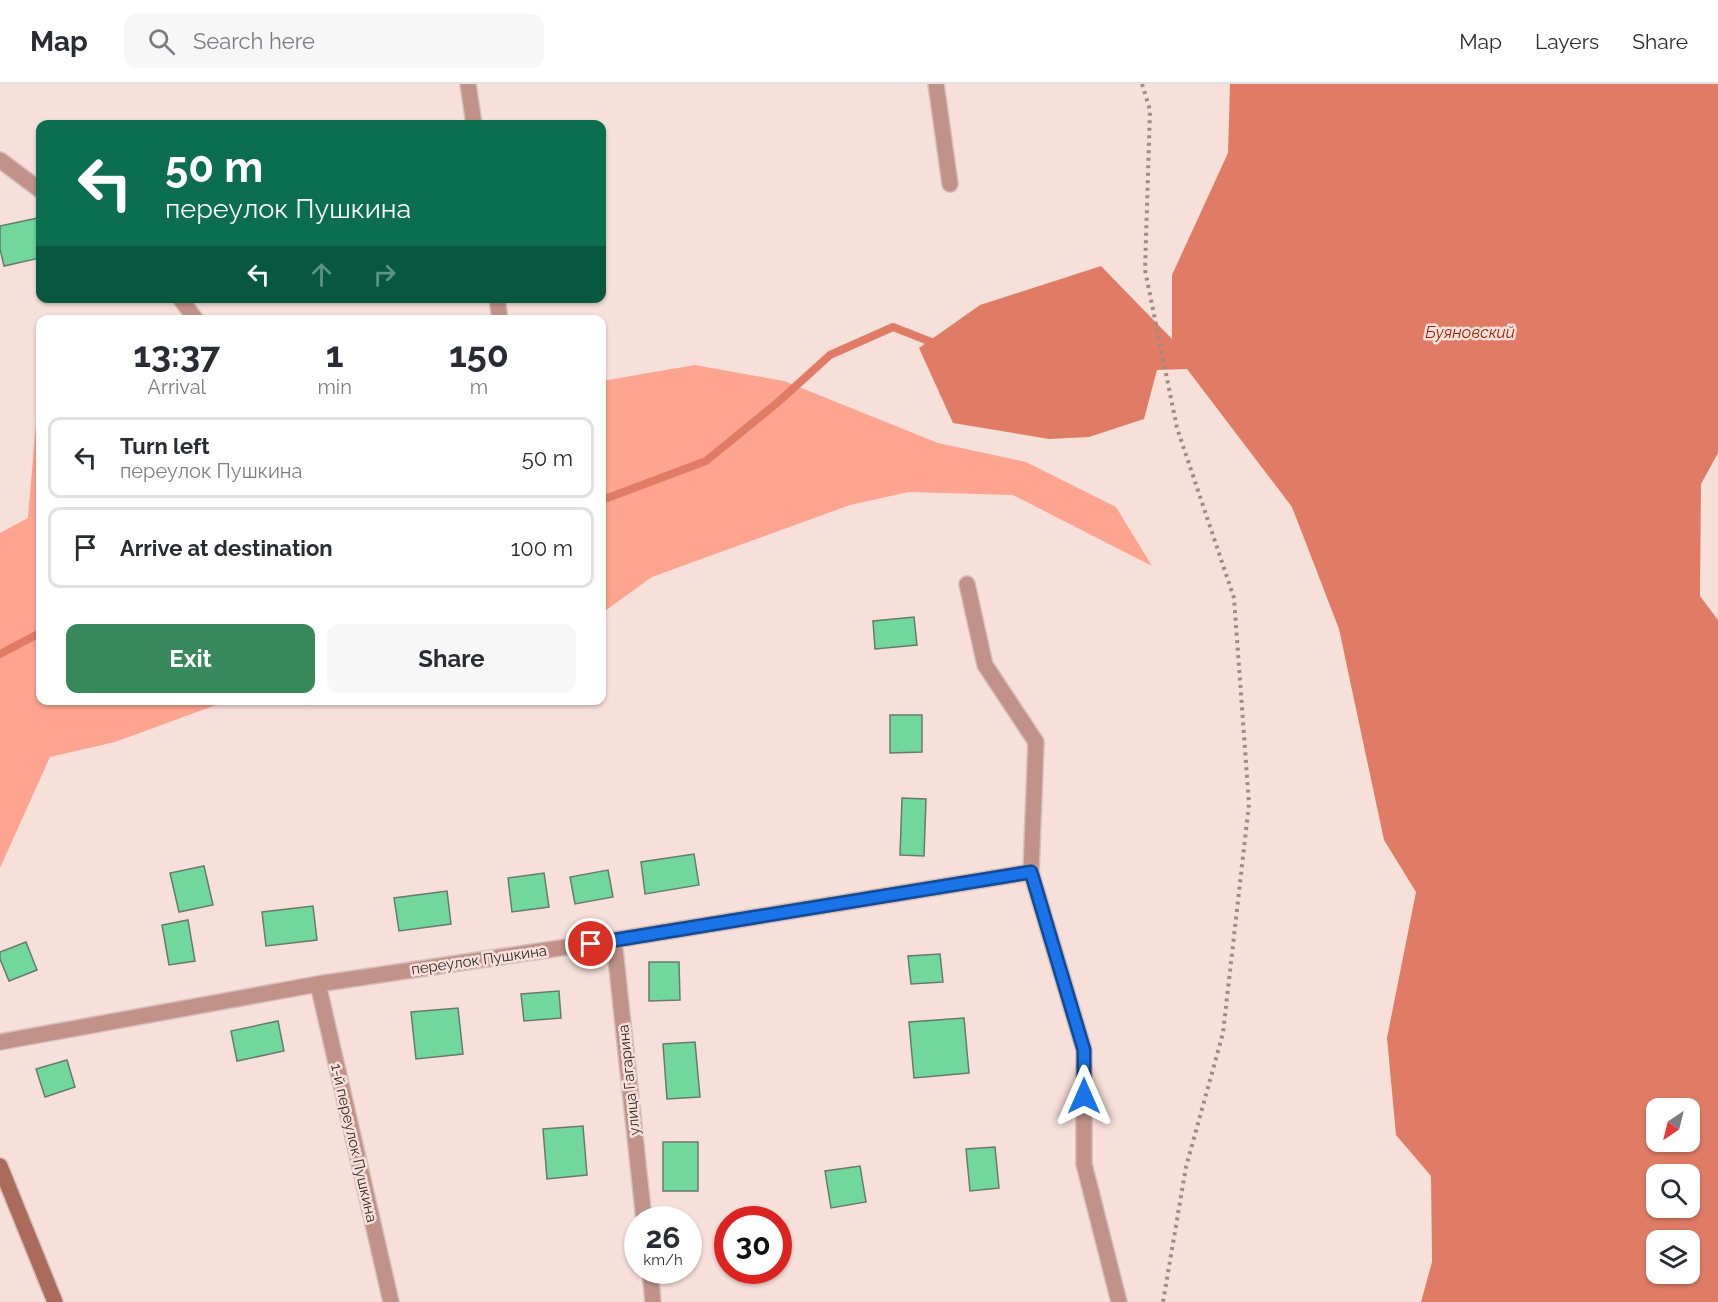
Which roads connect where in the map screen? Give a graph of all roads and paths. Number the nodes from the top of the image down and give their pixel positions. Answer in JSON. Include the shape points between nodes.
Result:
{"nodes":[{"id":1,"x":468,"y":84,"type":"edge"},
{"id":2,"x":936,"y":84,"type":"edge"},
{"id":3,"x":1142,"y":84,"type":"edge"},
{"id":4,"x":473,"y":120,"type":"edge"},
{"id":5,"x":0,"y":160,"type":"edge"},
{"id":6,"x":950,"y":184,"type":"dead end"},
{"id":7,"x":36,"y":187,"type":"edge"},
{"id":8,"x":967,"y":584,"type":"dead end"},
{"id":9,"x":1031,"y":872,"type":"junction"},
{"id":10,"x":614,"y":940,"type":"junction"},
{"id":11,"x":318,"y":984,"type":"junction"},
{"id":12,"x":0,"y":1042,"type":"edge"},
{"id":13,"x":0,"y":1166,"type":"edge"},
{"id":14,"x":642,"y":1206,"type":"edge"},
{"id":15,"x":651,"y":1284,"type":"edge"},
{"id":16,"x":55,"y":1302,"type":"edge"},
{"id":17,"x":392,"y":1302,"type":"edge"},
{"id":18,"x":653,"y":1302,"type":"edge"},
{"id":19,"x":1119,"y":1302,"type":"edge"},
{"id":20,"x":1163,"y":1302,"type":"edge"}],
"edges":[{"from":1,"to":4,"type":"street"},
{"from":2,"to":6,"type":"street"},
{"from":3,"to":20,"type":"path","via":[[1150,110],[1145,270],[1177,428],[1234,598],[1249,804],[1223,1033],[1186,1167]]},
{"from":5,"to":7,"type":"street"},
{"from":8,"to":9,"type":"street","via":[[985,665],[1036,742]]},
{"from":9,"to":10,"type":"street","name":"переулок Пушкина"},
{"from":9,"to":19,"type":"street","via":[[1084,1050],[1084,1164]]},
{"from":10,"to":11,"type":"street","name":"переулок Пушкина"},
{"from":10,"to":14,"type":"street","name":"улица Гагарина"},
{"from":11,"to":12,"type":"street","name":"переулок Пушкина"},
{"from":11,"to":17,"type":"street","name":"1-й переулок Пушкина"},
{"from":13,"to":16,"type":"street"},
{"from":15,"to":18,"type":"street"}]}
